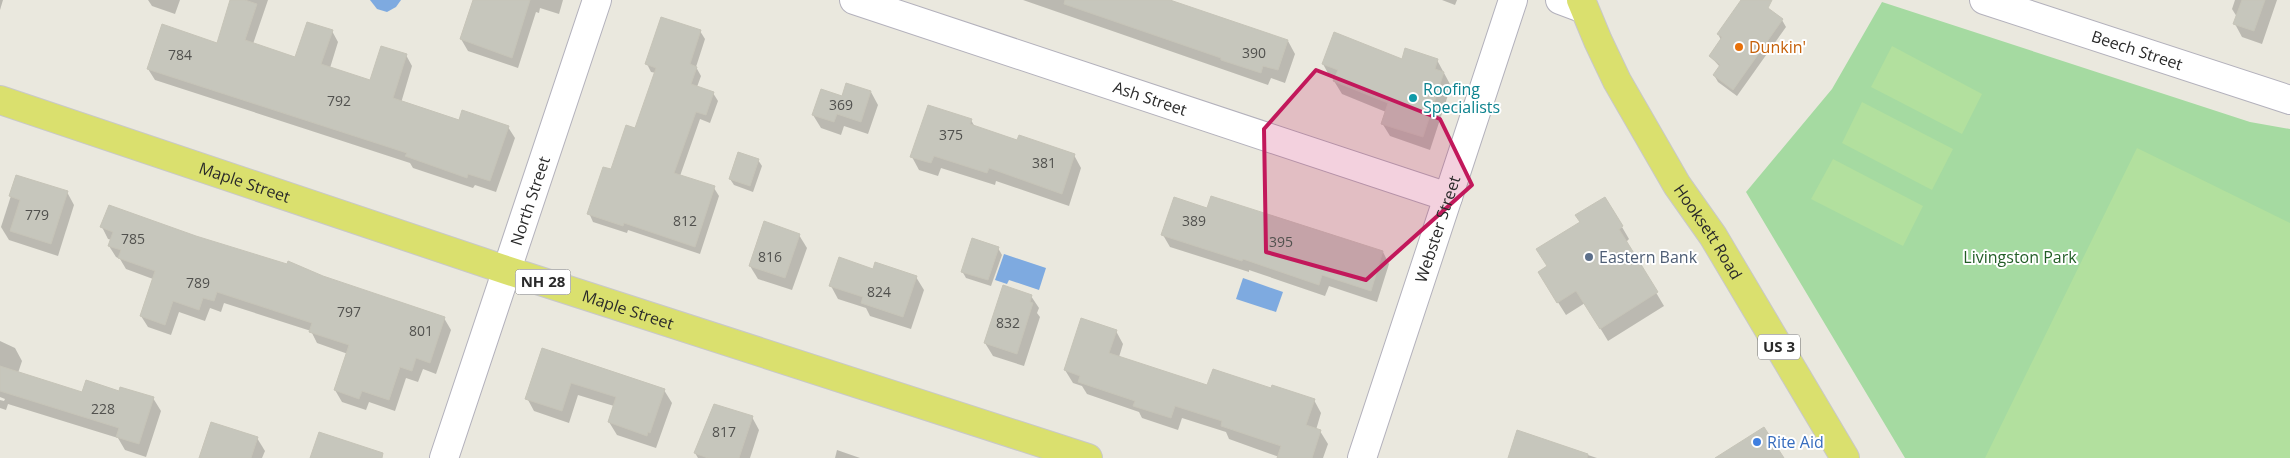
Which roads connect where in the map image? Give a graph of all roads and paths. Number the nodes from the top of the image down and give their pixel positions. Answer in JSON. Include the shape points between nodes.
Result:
{"nodes":[{"id":1,"x":597,"y":0,"type":"edge"},
{"id":2,"x":854,"y":0,"type":"edge"},
{"id":3,"x":1984,"y":0,"type":"edge"},
{"id":4,"x":1517,"y":2,"type":"edge"},
{"id":5,"x":1575,"y":3,"type":"edge"},
{"id":6,"x":0,"y":100,"type":"edge"},
{"id":7,"x":2290,"y":100,"type":"edge"},
{"id":8,"x":1448,"y":197,"type":"junction"},
{"id":9,"x":506,"y":270,"type":"junction"},
{"id":10,"x":444,"y":458,"type":"edge"},
{"id":11,"x":1088,"y":458,"type":"edge"},
{"id":12,"x":1362,"y":458,"type":"edge"},
{"id":13,"x":1845,"y":458,"type":"edge"}],
"edges":[{"from":1,"to":9,"type":"street","name":"North Street"},
{"from":2,"to":8,"type":"street","name":"Ash Street"},
{"from":3,"to":7,"type":"street","name":"Beech Street"},
{"from":4,"to":8,"type":"street","name":"Webster Street"},
{"from":5,"to":13,"type":"main road","name":"Hooksett Road","number":"US 3","via":[[1677,185],[1713,236]]},
{"from":6,"to":9,"type":"main road","name":"Maple Street","number":"NH 28"},
{"from":8,"to":12,"type":"street","name":"Webster Street"},
{"from":9,"to":10,"type":"street","name":"North Street"},
{"from":9,"to":11,"type":"main road","name":"Maple Street","number":"NH 28"}]}
